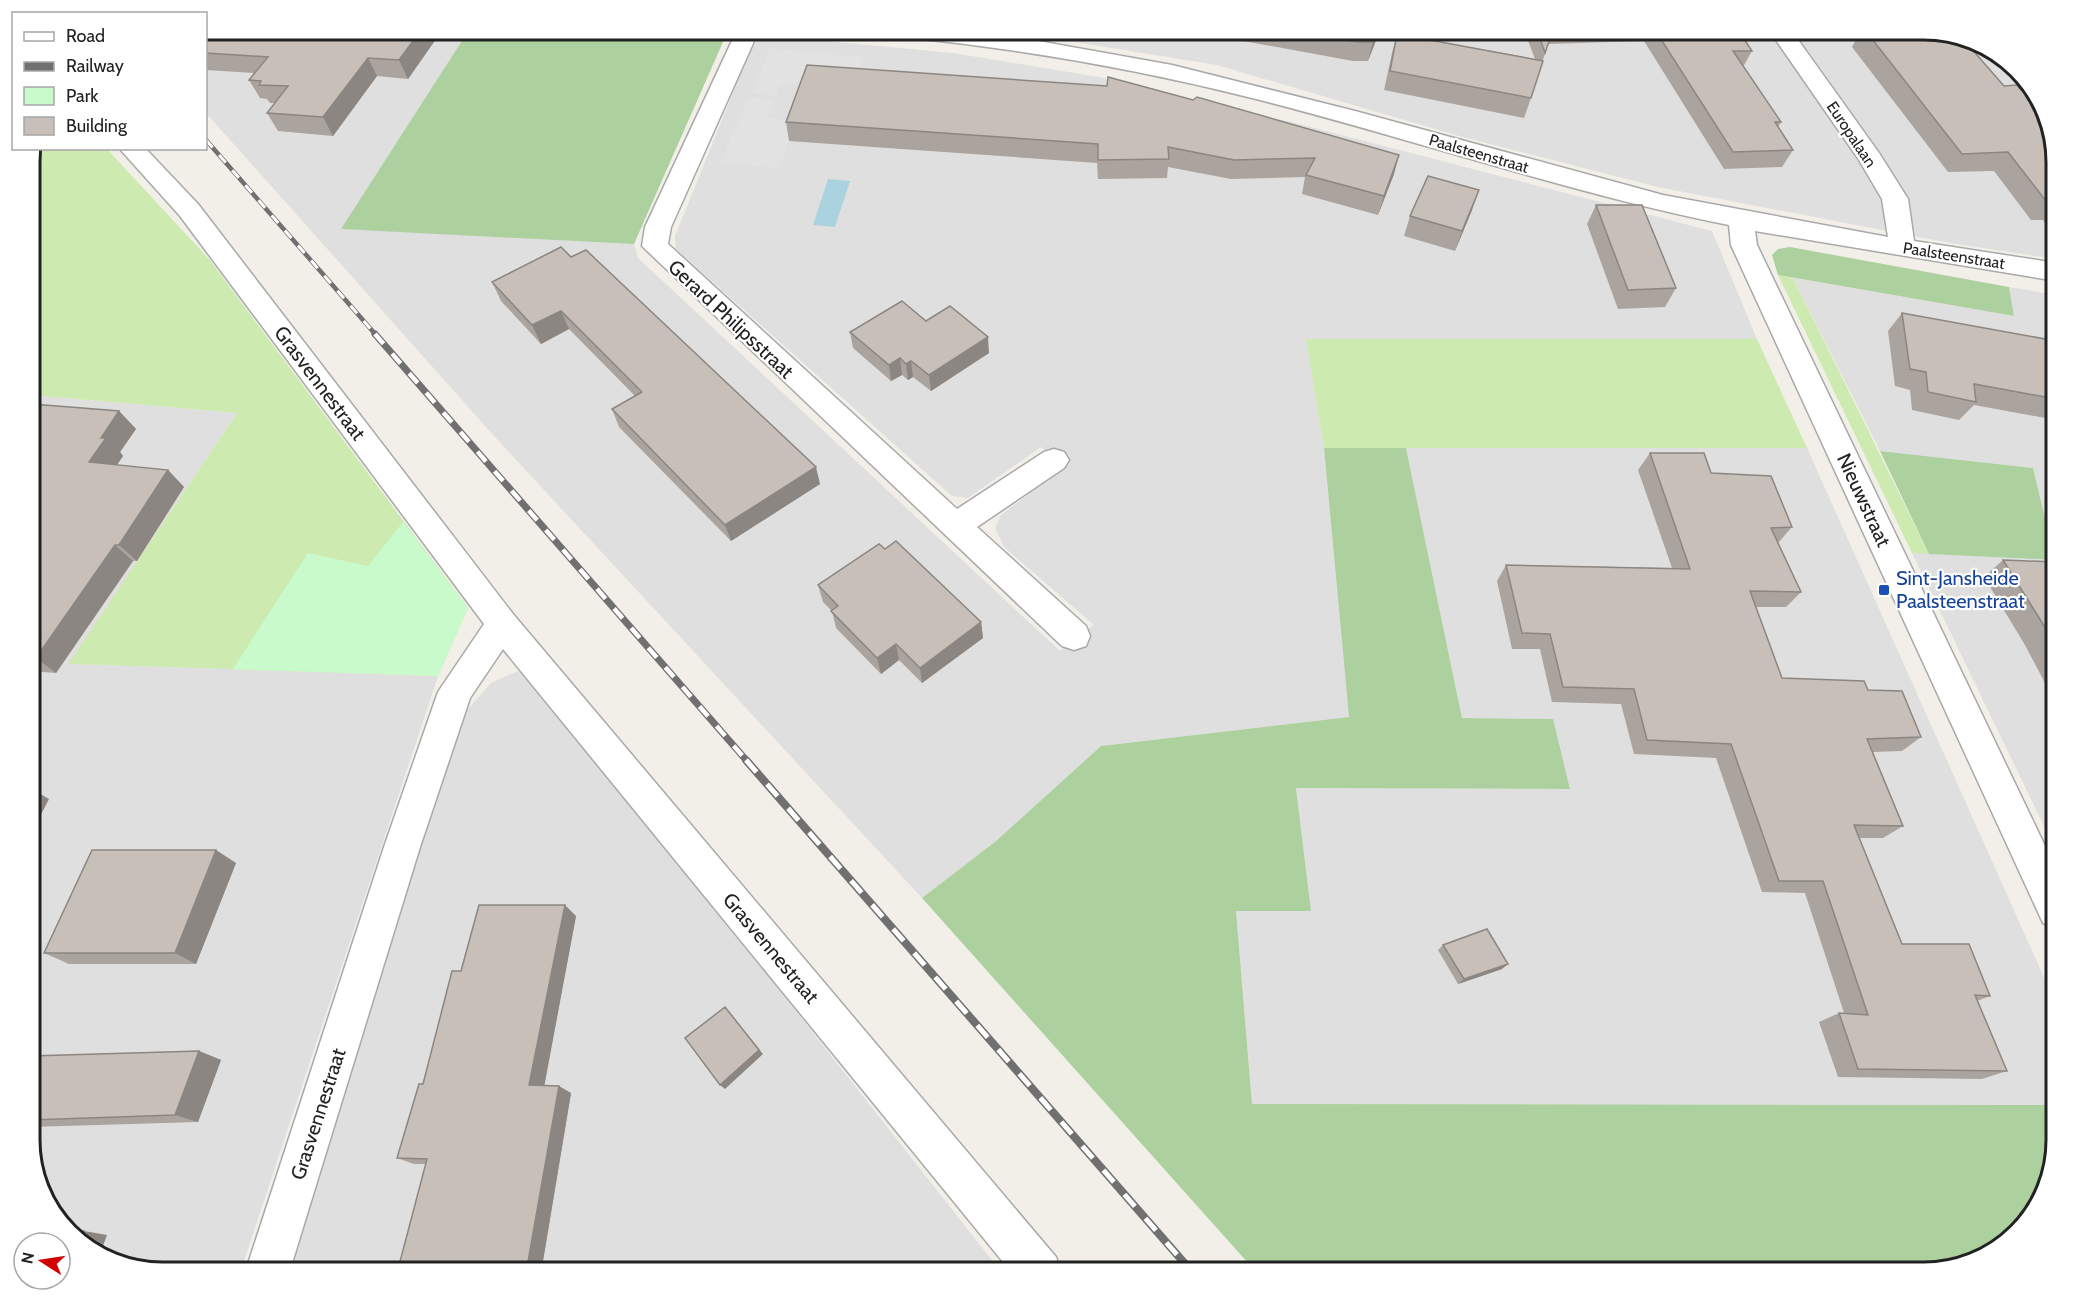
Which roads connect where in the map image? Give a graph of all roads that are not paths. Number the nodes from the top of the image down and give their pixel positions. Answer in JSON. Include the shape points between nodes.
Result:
{"nodes":[{"id":1,"x":743,"y":40,"type":"edge"},
{"id":2,"x":983,"y":40,"type":"edge"},
{"id":3,"x":1787,"y":40,"type":"edge"},
{"id":4,"x":133,"y":150,"type":"edge"},
{"id":5,"x":1741,"y":218,"type":"junction"},
{"id":6,"x":1902,"y":247,"type":"junction"},
{"id":7,"x":2046,"y":270,"type":"edge"},
{"id":8,"x":1054,"y":460,"type":"dead end"},
{"id":9,"x":955,"y":526,"type":"junction"},
{"id":10,"x":502,"y":624,"type":"junction"},
{"id":11,"x":1074,"y":636,"type":"dead end"},
{"id":12,"x":2046,"y":889,"type":"edge"},
{"id":13,"x":270,"y":1262,"type":"edge"},
{"id":14,"x":1031,"y":1262,"type":"edge"}],
"edges":[{"from":1,"to":9,"type":"street","name":"Gerard Philipsstraat","via":[[658,227],[655,246]]},
{"from":2,"to":5,"type":"street","name":"Paalsteenstraat","via":[[1069,51],[1221,82],[1611,190]]},
{"from":3,"to":6,"type":"street","name":"Europalaan","via":[[1895,200]]},
{"from":4,"to":10,"type":"street","name":"Grasvennestraat","via":[[189,210]]},
{"from":5,"to":6,"type":"street","name":"Paalsteenstraat"},
{"from":5,"to":12,"type":"street","name":"Nieuwstraat","via":[[1744,245]]},
{"from":6,"to":7,"type":"street","name":"Paalsteenstraat"},
{"from":8,"to":9,"type":"street"},
{"from":9,"to":11,"type":"street","name":"Gerard Philipsstraat"},
{"from":10,"to":13,"type":"street","name":"Grasvennestraat","via":[[455,692]]},
{"from":10,"to":14,"type":"street","name":"Grasvennestraat"}]}
